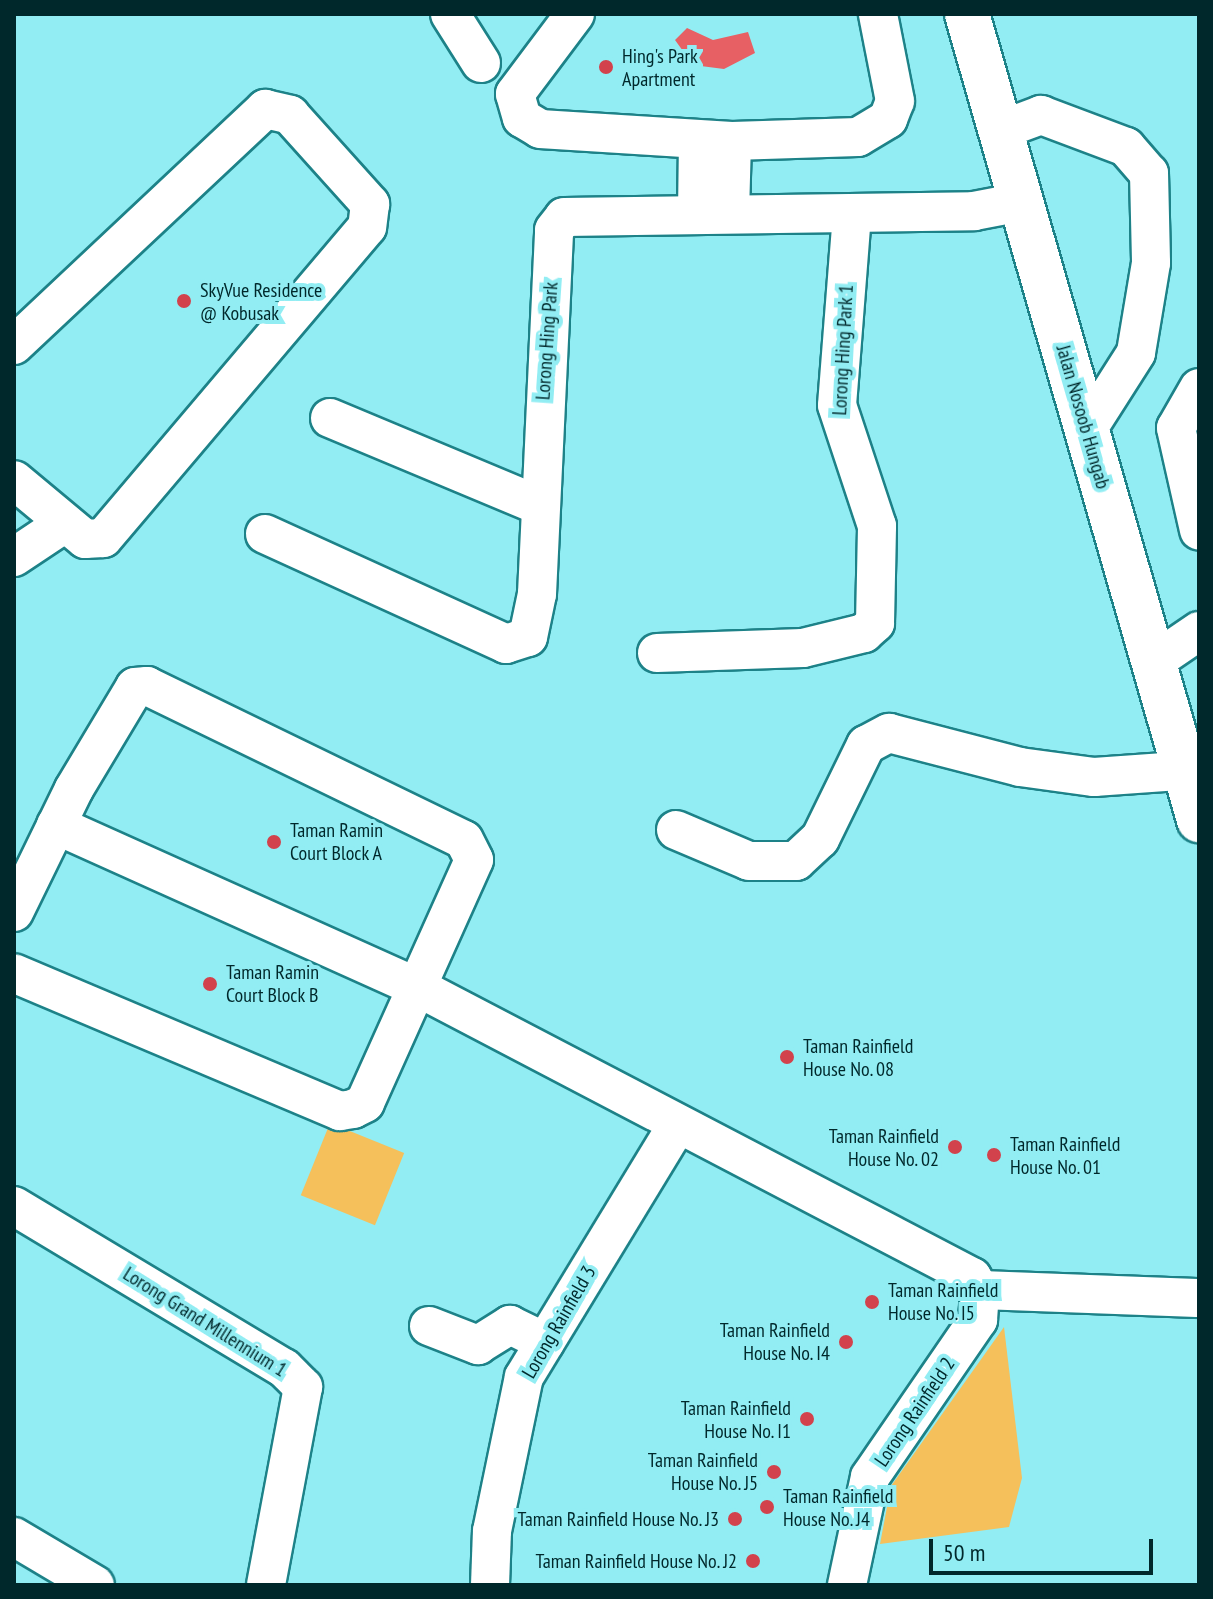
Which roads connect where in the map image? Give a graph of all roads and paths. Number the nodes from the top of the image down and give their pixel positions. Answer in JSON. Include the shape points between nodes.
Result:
{"nodes":[{"id":1,"x":450,"y":14,"type":"edge"},
{"id":2,"x":575,"y":14,"type":"edge"},
{"id":3,"x":878,"y":14,"type":"edge"},
{"id":4,"x":967,"y":14,"type":"edge"},
{"id":5,"x":481,"y":63,"type":"dead end"},
{"id":6,"x":1001,"y":130,"type":"junction"},
{"id":7,"x":715,"y":140,"type":"junction"},
{"id":8,"x":1021,"y":202,"type":"junction"},
{"id":9,"x":714,"y":213,"type":"junction"},
{"id":10,"x":852,"y":214,"type":"junction"},
{"id":11,"x":14,"y":345,"type":"edge"},
{"id":12,"x":1199,"y":388,"type":"edge"},
{"id":13,"x":330,"y":418,"type":"dead end"},
{"id":14,"x":1087,"y":430,"type":"junction"},
{"id":15,"x":19,"y":501,"type":"edge"},
{"id":16,"x":536,"y":504,"type":"junction"},
{"id":17,"x":65,"y":523,"type":"junction"},
{"id":18,"x":1199,"y":530,"type":"edge"},
{"id":19,"x":265,"y":534,"type":"dead end"},
{"id":20,"x":14,"y":557,"type":"edge"},
{"id":21,"x":1199,"y":631,"type":"edge"},
{"id":22,"x":657,"y":653,"type":"dead end"},
{"id":23,"x":1152,"y":663,"type":"junction"},
{"id":24,"x":1179,"y":771,"type":"junction"},
{"id":25,"x":1199,"y":820,"type":"edge"},
{"id":26,"x":56,"y":825,"type":"junction"},
{"id":27,"x":676,"y":830,"type":"dead end"},
{"id":28,"x":14,"y":912,"type":"edge"},
{"id":29,"x":14,"y":973,"type":"edge"},
{"id":30,"x":419,"y":988,"type":"junction"},
{"id":31,"x":676,"y":1127,"type":"junction"},
{"id":32,"x":14,"y":1206,"type":"edge"},
{"id":33,"x":980,"y":1290,"type":"junction"},
{"id":34,"x":1198,"y":1298,"type":"edge"},
{"id":35,"x":429,"y":1326,"type":"dead end"},
{"id":36,"x":545,"y":1342,"type":"junction"},
{"id":37,"x":14,"y":1537,"type":"edge"},
{"id":38,"x":95,"y":1585,"type":"edge"},
{"id":39,"x":266,"y":1585,"type":"edge"},
{"id":40,"x":490,"y":1585,"type":"edge"},
{"id":41,"x":847,"y":1585,"type":"edge"}],
"edges":[{"from":1,"to":5,"type":"street"},
{"from":2,"to":7,"type":"street","via":[[515,94],[522,118],[540,129]]},
{"from":3,"to":7,"type":"street","via":[[895,101],[888,119],[858,137]]},
{"from":4,"to":6,"type":"main road","name":"Jalan Nosoob Hungab"},
{"from":6,"to":8,"type":"main road","name":"Jalan Nosoob Hungab"},
{"from":6,"to":14,"type":"street","via":[[1041,115],[1126,147],[1149,173],[1151,263],[1136,353]]},
{"from":7,"to":9,"type":"street"},
{"from":8,"to":10,"type":"street","name":"Lorong Hing Park","via":[[974,211]]},
{"from":8,"to":14,"type":"main road","name":"Jalan Nosoob Hungab"},
{"from":9,"to":10,"type":"street","name":"Lorong Hing Park"},
{"from":9,"to":16,"type":"street","name":"Lorong Hing Park","via":[[580,212],[564,217],[554,230]]},
{"from":10,"to":22,"type":"street","name":"Lorong Hing Park 1","via":[[837,405],[840,431],[875,515],[875,623],[864,633],[803,648]]},
{"from":11,"to":17,"type":"street","via":[[265,109],[290,115],[370,204],[367,227],[110,532],[94,540]]},
{"from":12,"to":18,"type":"street","via":[[1176,428]]},
{"from":13,"to":16,"type":"street"},
{"from":14,"to":23,"type":"main road","name":"Jalan Nosoob Hungab"},
{"from":15,"to":17,"type":"street"},
{"from":16,"to":19,"type":"street","name":"Lorong Hing Park","via":[[534,620],[528,637],[506,644]]},
{"from":17,"to":20,"type":"street"},
{"from":21,"to":23,"type":"street"},
{"from":23,"to":24,"type":"main road","name":"Jalan Nosoob Hungab"},
{"from":24,"to":25,"type":"main road","name":"Jalan Nosoob Hungab"},
{"from":24,"to":27,"type":"street","via":[[1094,777],[1020,767],[889,733],[866,745],[820,839],[796,861],[749,861]]},
{"from":26,"to":28,"type":"street"},
{"from":26,"to":30,"type":"street"},
{"from":26,"to":30,"type":"street","via":[[126,692],[147,686],[473,849],[474,860]]},
{"from":29,"to":30,"type":"street","via":[[340,1111],[365,1103]]},
{"from":30,"to":31,"type":"street"},
{"from":31,"to":33,"type":"street","via":[[972,1277]]},
{"from":31,"to":36,"type":"street","name":"Lorong Rainfield 3"},
{"from":32,"to":39,"type":"street","name":"Lorong Grand Millennium 1","via":[[284,1368],[303,1387]]},
{"from":33,"to":34,"type":"street"},
{"from":33,"to":41,"type":"street","name":"Lorong Rainfield 2","via":[[978,1320],[870,1477]]},
{"from":35,"to":36,"type":"street","via":[[478,1345],[510,1325]]},
{"from":36,"to":40,"type":"street","name":"Lorong Rainfield 3","via":[[524,1377],[512,1423],[492,1531]]},
{"from":37,"to":38,"type":"street"}]}
